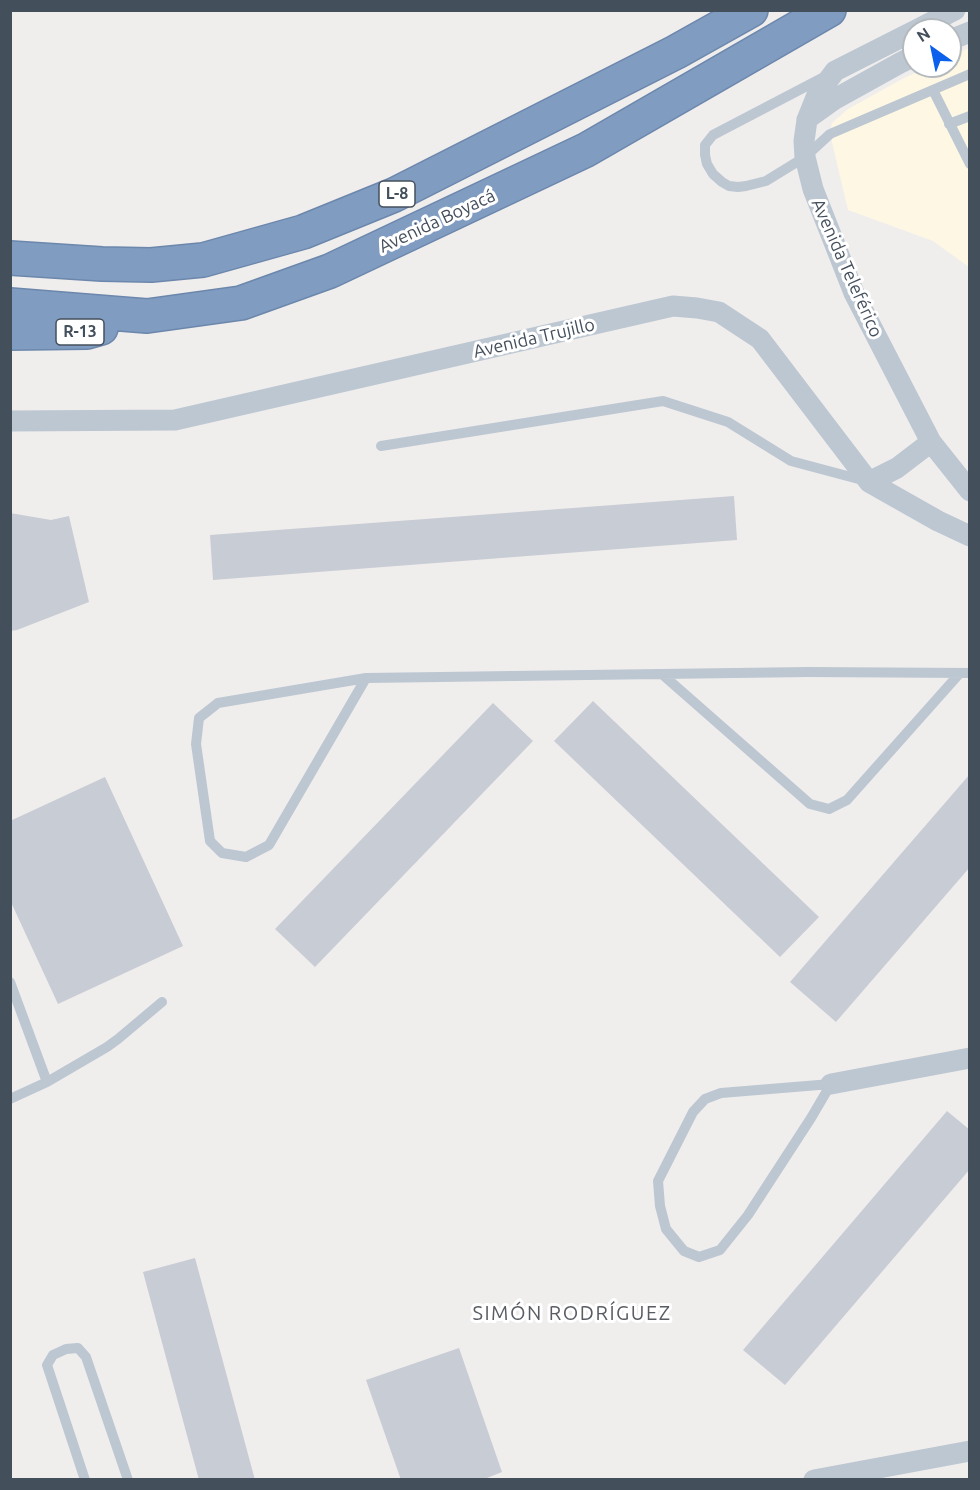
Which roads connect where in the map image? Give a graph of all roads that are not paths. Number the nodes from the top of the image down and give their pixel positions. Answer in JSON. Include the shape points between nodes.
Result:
{"nodes":[{"id":1,"x":751,"y":10,"type":"edge"},
{"id":2,"x":829,"y":10,"type":"edge"},
{"id":3,"x":955,"y":10,"type":"edge"},
{"id":4,"x":940,"y":18,"type":"edge"},
{"id":5,"x":902,"y":38,"type":"edge"},
{"id":6,"x":902,"y":63,"type":"edge"},
{"id":7,"x":835,"y":71,"type":"junction"},
{"id":8,"x":969,"y":74,"type":"edge"},
{"id":9,"x":933,"y":90,"type":"junction"},
{"id":10,"x":969,"y":116,"type":"edge"},
{"id":11,"x":807,"y":120,"type":"junction"},
{"id":12,"x":949,"y":124,"type":"junction"},
{"id":13,"x":805,"y":157,"type":"junction"},
{"id":14,"x":969,"y":164,"type":"edge"},
{"id":15,"x":10,"y":258,"type":"edge"},
{"id":16,"x":10,"y":305,"type":"edge"},
{"id":17,"x":147,"y":316,"type":"junction"},
{"id":18,"x":10,"y":333,"type":"edge"},
{"id":19,"x":10,"y":421,"type":"edge"},
{"id":20,"x":931,"y":442,"type":"junction"},
{"id":21,"x":381,"y":446,"type":"dead end"},
{"id":22,"x":869,"y":482,"type":"junction"},
{"id":23,"x":969,"y":491,"type":"edge"},
{"id":24,"x":969,"y":536,"type":"edge"},
{"id":25,"x":965,"y":673,"type":"edge"},
{"id":26,"x":663,"y":675,"type":"junction"},
{"id":27,"x":366,"y":678,"type":"junction"},
{"id":28,"x":10,"y":982,"type":"edge"},
{"id":29,"x":162,"y":1002,"type":"dead end"},
{"id":30,"x":969,"y":1058,"type":"edge"},
{"id":31,"x":47,"y":1082,"type":"junction"},
{"id":32,"x":831,"y":1084,"type":"junction"},
{"id":33,"x":10,"y":1099,"type":"edge"},
{"id":34,"x":969,"y":1452,"type":"edge"},
{"id":35,"x":85,"y":1479,"type":"edge"},
{"id":36,"x":128,"y":1479,"type":"edge"},
{"id":37,"x":814,"y":1479,"type":"edge"}],
"edges":[{"from":1,"to":15,"type":"highway","number":"L-8","via":[[394,195],[303,232],[203,260],[151,265]]},
{"from":2,"to":17,"type":"highway","name":"Avenida Boyacá","number":"L-8","via":[[586,150],[330,271],[241,303]]},
{"from":3,"to":4,"type":"street","name":"Avenida Teleférico"},
{"from":5,"to":7,"type":"street","name":"Avenida Teleférico"},
{"from":6,"to":11,"type":"street","via":[[835,99]]},
{"from":7,"to":11,"type":"street","name":"Avenida Teleférico","via":[[817,95]]},
{"from":7,"to":13,"type":"lane","via":[[713,135],[705,145],[707,164],[729,186],[766,181]]},
{"from":8,"to":9,"type":"lane"},
{"from":9,"to":12,"type":"lane"},
{"from":9,"to":13,"type":"lane","via":[[830,134]]},
{"from":10,"to":12,"type":"lane"},
{"from":11,"to":13,"type":"street","name":"Avenida Teleférico"},
{"from":12,"to":14,"type":"lane"},
{"from":13,"to":20,"type":"street","name":"Avenida Teleférico","via":[[813,189],[854,293]]},
{"from":16,"to":17,"type":"highway","name":"Avenida Boyacá","number":"L-8"},
{"from":17,"to":18,"type":"highway","number":"R-13","via":[[87,332]]},
{"from":19,"to":22,"type":"street","name":"Avenida Trujillo","via":[[175,420],[673,306],[719,312],[760,339]]},
{"from":20,"to":22,"type":"street","via":[[897,468]]},
{"from":20,"to":23,"type":"street","name":"Avenida Teleférico"},
{"from":21,"to":22,"type":"lane","via":[[663,401],[728,422],[791,461]]},
{"from":22,"to":24,"type":"street","name":"Avenida Trujillo"},
{"from":25,"to":26,"type":"lane"},
{"from":25,"to":26,"type":"lane","via":[[847,800],[829,809],[810,804]]},
{"from":26,"to":27,"type":"lane"},
{"from":27,"to":27,"type":"lane","via":[[218,703],[199,718],[196,744],[210,841],[222,853],[246,857],[269,844]]},
{"from":28,"to":31,"type":"lane"},
{"from":29,"to":31,"type":"lane","via":[[113,1043]]},
{"from":30,"to":32,"type":"street"},
{"from":31,"to":33,"type":"lane"},
{"from":32,"to":32,"type":"lane","via":[[721,1093],[705,1099],[693,1112],[658,1181],[666,1229],[684,1251],[699,1257],[720,1250],[748,1215]]},
{"from":34,"to":37,"type":"street"},
{"from":35,"to":36,"type":"lane","via":[[47,1365],[66,1348],[78,1348],[86,1357]]}]}
